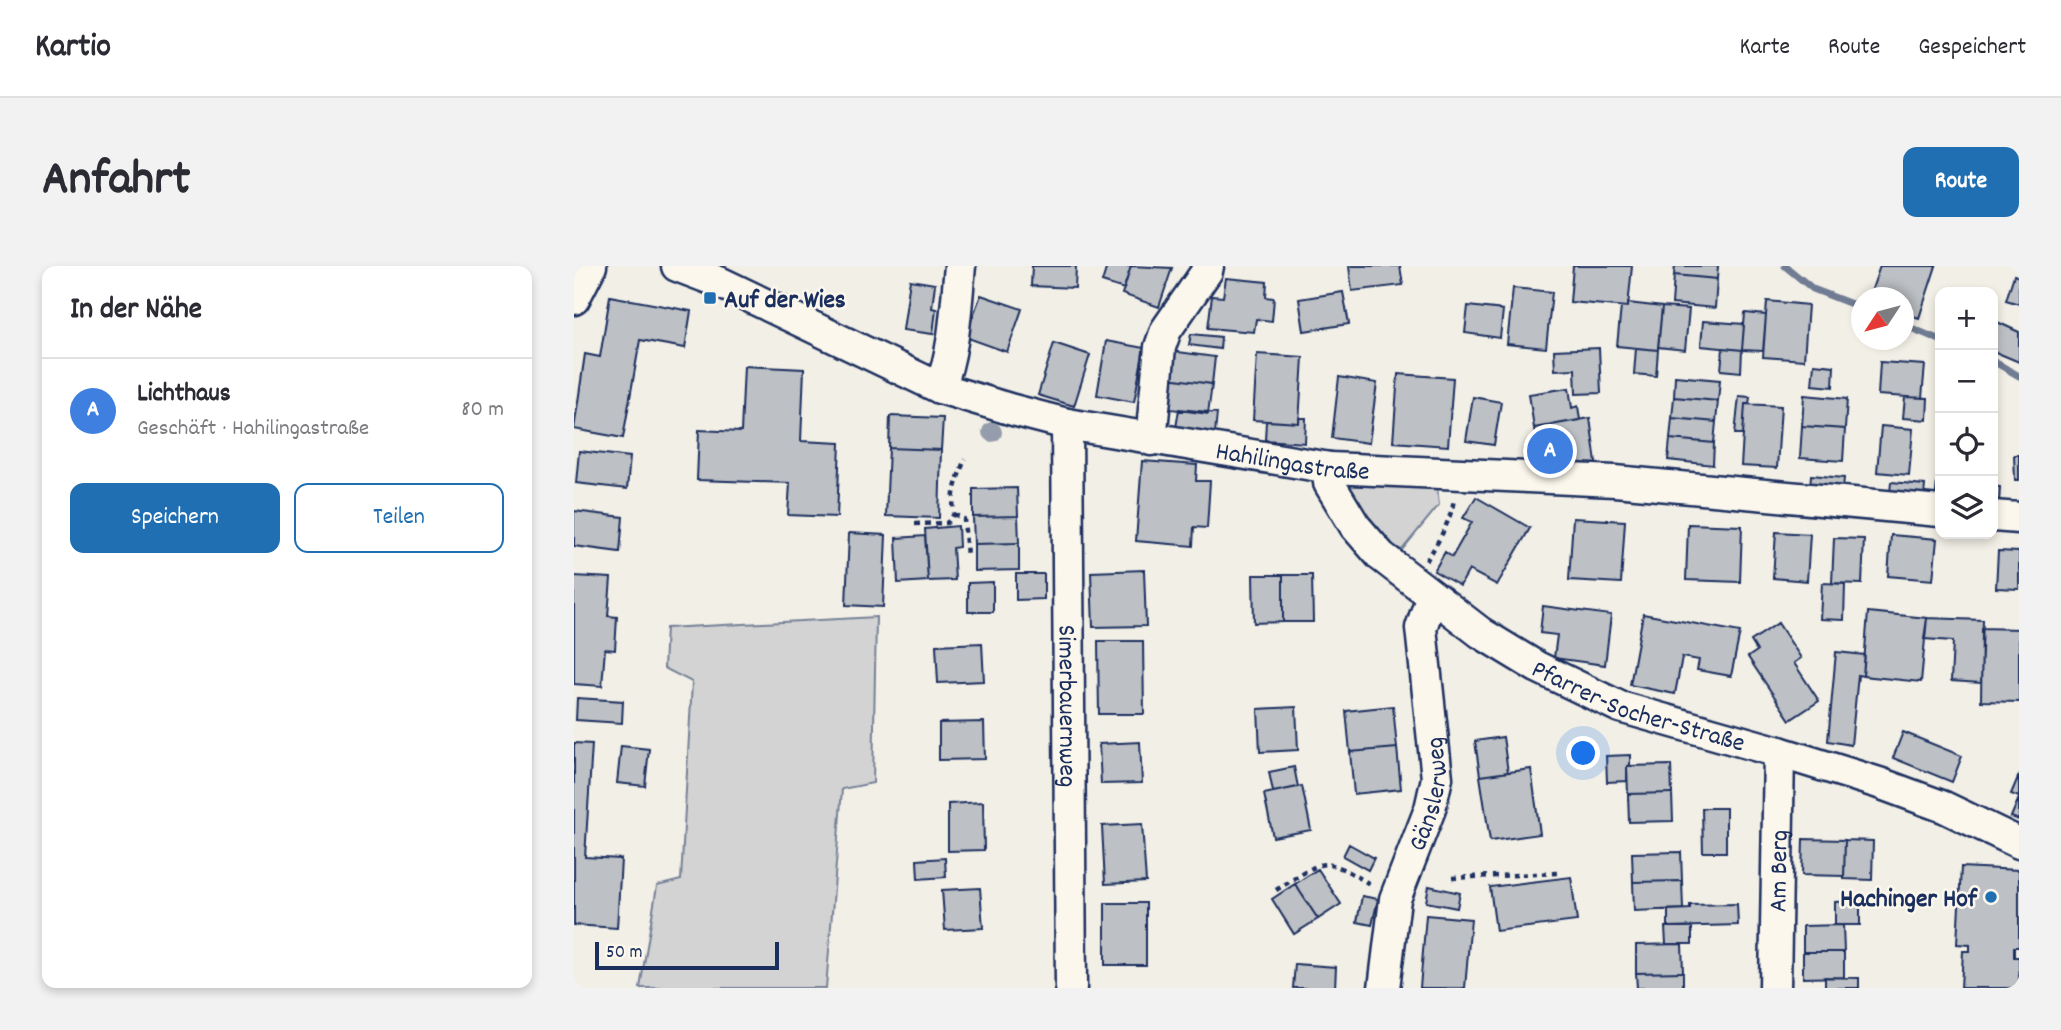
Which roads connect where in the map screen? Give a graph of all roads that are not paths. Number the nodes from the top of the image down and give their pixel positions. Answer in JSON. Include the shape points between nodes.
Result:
{"nodes":[{"id":1,"x":591,"y":266,"type":"edge"},
{"id":2,"x":677,"y":266,"type":"edge"},
{"id":3,"x":960,"y":266,"type":"edge"},
{"id":4,"x":1208,"y":266,"type":"edge"},
{"id":5,"x":574,"y":299,"type":"edge"},
{"id":6,"x":940,"y":388,"type":"junction"},
{"id":7,"x":1067,"y":424,"type":"junction"},
{"id":8,"x":1151,"y":440,"type":"junction"},
{"id":9,"x":1329,"y":468,"type":"junction"},
{"id":10,"x":1935,"y":511,"type":"edge"},
{"id":11,"x":1998,"y":516,"type":"edge"},
{"id":12,"x":2019,"y":518,"type":"edge"},
{"id":13,"x":1422,"y":589,"type":"junction"},
{"id":14,"x":1779,"y":752,"type":"junction"},
{"id":15,"x":2019,"y":843,"type":"edge"},
{"id":16,"x":1071,"y":988,"type":"edge"},
{"id":17,"x":1384,"y":988,"type":"edge"},
{"id":18,"x":1775,"y":988,"type":"edge"}],
"edges":[{"from":1,"to":5,"type":"street"},
{"from":2,"to":6,"type":"street","name":"Hahilingastraße"},
{"from":3,"to":6,"type":"street"},
{"from":4,"to":8,"type":"street","via":[[1166,330],[1160,347]]},
{"from":6,"to":7,"type":"street","name":"Hahilingastraße"},
{"from":7,"to":8,"type":"street","name":"Hahilingastraße"},
{"from":7,"to":16,"type":"street","name":"Simerbauernweg"},
{"from":8,"to":9,"type":"street","name":"Hahilingastraße"},
{"from":9,"to":10,"type":"street","name":"Hahilingastraße","via":[[1615,481]]},
{"from":9,"to":13,"type":"street","name":"Pfarrer-Socher-Straße","via":[[1329,483],[1355,526],[1381,556]]},
{"from":11,"to":12,"type":"street"},
{"from":13,"to":14,"type":"street","name":"Pfarrer-Socher-Straße","via":[[1481,633],[1604,700]]},
{"from":13,"to":17,"type":"street","name":"Gänslerweg","via":[[1421,628],[1437,778],[1430,809],[1395,899]]},
{"from":14,"to":15,"type":"street","name":"Pfarrer-Socher-Straße","via":[[1944,807]]},
{"from":14,"to":18,"type":"street","name":"Am Berg"}]}
